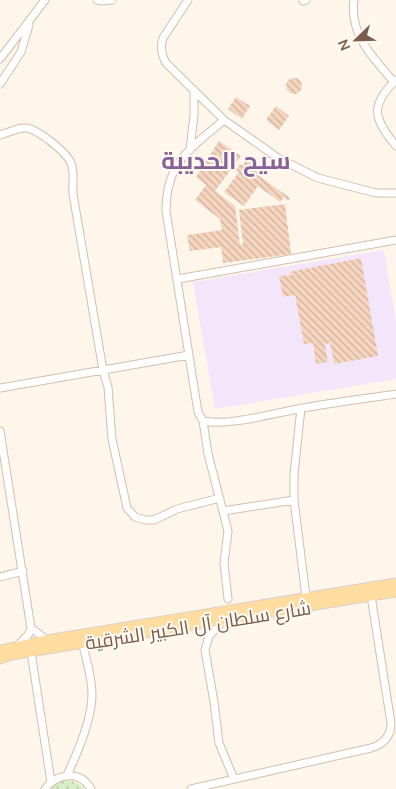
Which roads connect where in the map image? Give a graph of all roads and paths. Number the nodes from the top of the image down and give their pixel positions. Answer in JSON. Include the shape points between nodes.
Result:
{"nodes":[{"id":1,"x":45,"y":0,"type":"edge"},
{"id":2,"x":97,"y":0,"type":"edge"},
{"id":3,"x":112,"y":0,"type":"edge"},
{"id":4,"x":188,"y":0,"type":"edge"},
{"id":5,"x":354,"y":0,"type":"edge"},
{"id":6,"x":29,"y":22,"type":"junction"},
{"id":7,"x":0,"y":59,"type":"edge"},
{"id":8,"x":395,"y":81,"type":"edge"},
{"id":9,"x":0,"y":84,"type":"edge"},
{"id":10,"x":194,"y":90,"type":"junction"},
{"id":11,"x":224,"y":120,"type":"junction"},
{"id":12,"x":0,"y":135,"type":"edge"},
{"id":13,"x":396,"y":146,"type":"edge"},
{"id":14,"x":190,"y":150,"type":"junction"},
{"id":15,"x":396,"y":193,"type":"edge"},
{"id":16,"x":396,"y":240,"type":"edge"},
{"id":17,"x":178,"y":280,"type":"junction"},
{"id":18,"x":189,"y":355,"type":"junction"},
{"id":19,"x":103,"y":370,"type":"junction"},
{"id":20,"x":0,"y":388,"type":"edge"},
{"id":21,"x":396,"y":394,"type":"edge"},
{"id":22,"x":300,"y":408,"type":"junction"},
{"id":23,"x":203,"y":420,"type":"junction"},
{"id":24,"x":0,"y":431,"type":"edge"},
{"id":25,"x":220,"y":498,"type":"junction"},
{"id":26,"x":294,"y":500,"type":"junction"},
{"id":27,"x":223,"y":511,"type":"junction"},
{"id":28,"x":23,"y":571,"type":"junction"},
{"id":29,"x":0,"y":577,"type":"edge"},
{"id":30,"x":396,"y":583,"type":"edge"},
{"id":31,"x":396,"y":592,"type":"edge"},
{"id":32,"x":371,"y":596,"type":"junction"},
{"id":33,"x":306,"y":597,"type":"junction"},
{"id":34,"x":228,"y":599,"type":"dead end"},
{"id":35,"x":225,"y":620,"type":"junction"},
{"id":36,"x":31,"y":628,"type":"junction"},
{"id":37,"x":47,"y":640,"type":"junction"},
{"id":38,"x":20,"y":644,"type":"junction"},
{"id":39,"x":83,"y":644,"type":"junction"},
{"id":40,"x":0,"y":650,"type":"edge"},
{"id":41,"x":32,"y":652,"type":"junction"},
{"id":42,"x":0,"y":658,"type":"edge"},
{"id":43,"x":396,"y":739,"type":"edge"},
{"id":44,"x":385,"y":741,"type":"junction"},
{"id":45,"x":67,"y":775,"type":"junction"},
{"id":46,"x":234,"y":779,"type":"junction"},
{"id":47,"x":51,"y":782,"type":"junction"},
{"id":48,"x":91,"y":788,"type":"edge"},
{"id":49,"x":45,"y":789,"type":"edge"},
{"id":50,"x":191,"y":789,"type":"edge"}],
"edges":[{"from":1,"to":6,"type":"street"},
{"from":2,"to":3,"type":"street"},
{"from":4,"to":10,"type":"street","via":[[164,38],[161,51],[166,63]]},
{"from":5,"to":8,"type":"street","via":[[354,20],[363,44]]},
{"from":6,"to":7,"type":"street"},
{"from":6,"to":9,"type":"street","via":[[21,52]]},
{"from":8,"to":13,"type":"street","via":[[380,99],[376,113],[382,128]]},
{"from":10,"to":11,"type":"street"},
{"from":10,"to":14,"type":"street"},
{"from":11,"to":14,"type":"street"},
{"from":11,"to":15,"type":"street","via":[[273,154],[318,178],[376,193]]},
{"from":12,"to":19,"type":"street","via":[[28,128],[61,150],[70,162]]},
{"from":14,"to":17,"type":"street","via":[[174,170],[166,197]]},
{"from":16,"to":17,"type":"street"},
{"from":17,"to":18,"type":"street"},
{"from":18,"to":19,"type":"street"},
{"from":18,"to":23,"type":"street","via":[[198,412]]},
{"from":19,"to":20,"type":"street"},
{"from":19,"to":25,"type":"street","via":[[108,387],[112,438],[127,508],[135,516],[154,520],[177,509]]},
{"from":21,"to":22,"type":"street"},
{"from":22,"to":23,"type":"street","via":[[228,422]]},
{"from":22,"to":26,"type":"street"},
{"from":23,"to":25,"type":"street"},
{"from":24,"to":28,"type":"street"},
{"from":25,"to":27,"type":"street"},
{"from":26,"to":27,"type":"street"},
{"from":26,"to":33,"type":"street"},
{"from":27,"to":34,"type":"street","via":[[228,531],[224,563]]},
{"from":28,"to":29,"type":"street"},
{"from":28,"to":36,"type":"street"},
{"from":30,"to":33,"type":"main road","name":"شارع سلطان آل الكبير الشرقية"},
{"from":31,"to":32,"type":"main road","name":"شارع سلطان آل الكبير الشرقية"},
{"from":32,"to":35,"type":"main road","name":"شارع سلطان آل الكبير الشرقية"},
{"from":32,"to":44,"type":"street","via":[[392,722]]},
{"from":33,"to":37,"type":"main road","name":"شارع سلطان آل الكبير الشرقية"},
{"from":35,"to":39,"type":"main road","name":"شارع سلطان آل الكبير الشرقية"},
{"from":35,"to":46,"type":"street","via":[[209,636],[205,650],[219,743]]},
{"from":36,"to":37,"type":"street"},
{"from":36,"to":38,"type":"street"},
{"from":37,"to":38,"type":"main road","name":"شارع سلطان آل الكبير الشرقية"},
{"from":38,"to":40,"type":"main road","name":"شارع سلطان آل الكبير الشرقية"},
{"from":39,"to":41,"type":"main road","name":"شارع سلطان آل الكبير الشرقية"},
{"from":39,"to":45,"type":"street","via":[[92,701],[80,749]]},
{"from":41,"to":42,"type":"main road","name":"شارع سلطان آل الكبير الشرقية"},
{"from":41,"to":47,"type":"street"},
{"from":43,"to":44,"type":"street"},
{"from":44,"to":46,"type":"street","via":[[371,748]]},
{"from":45,"to":47,"type":"street"},
{"from":45,"to":48,"type":"street","via":[[84,780]]},
{"from":46,"to":50,"type":"street"},
{"from":47,"to":49,"type":"street"}]}
